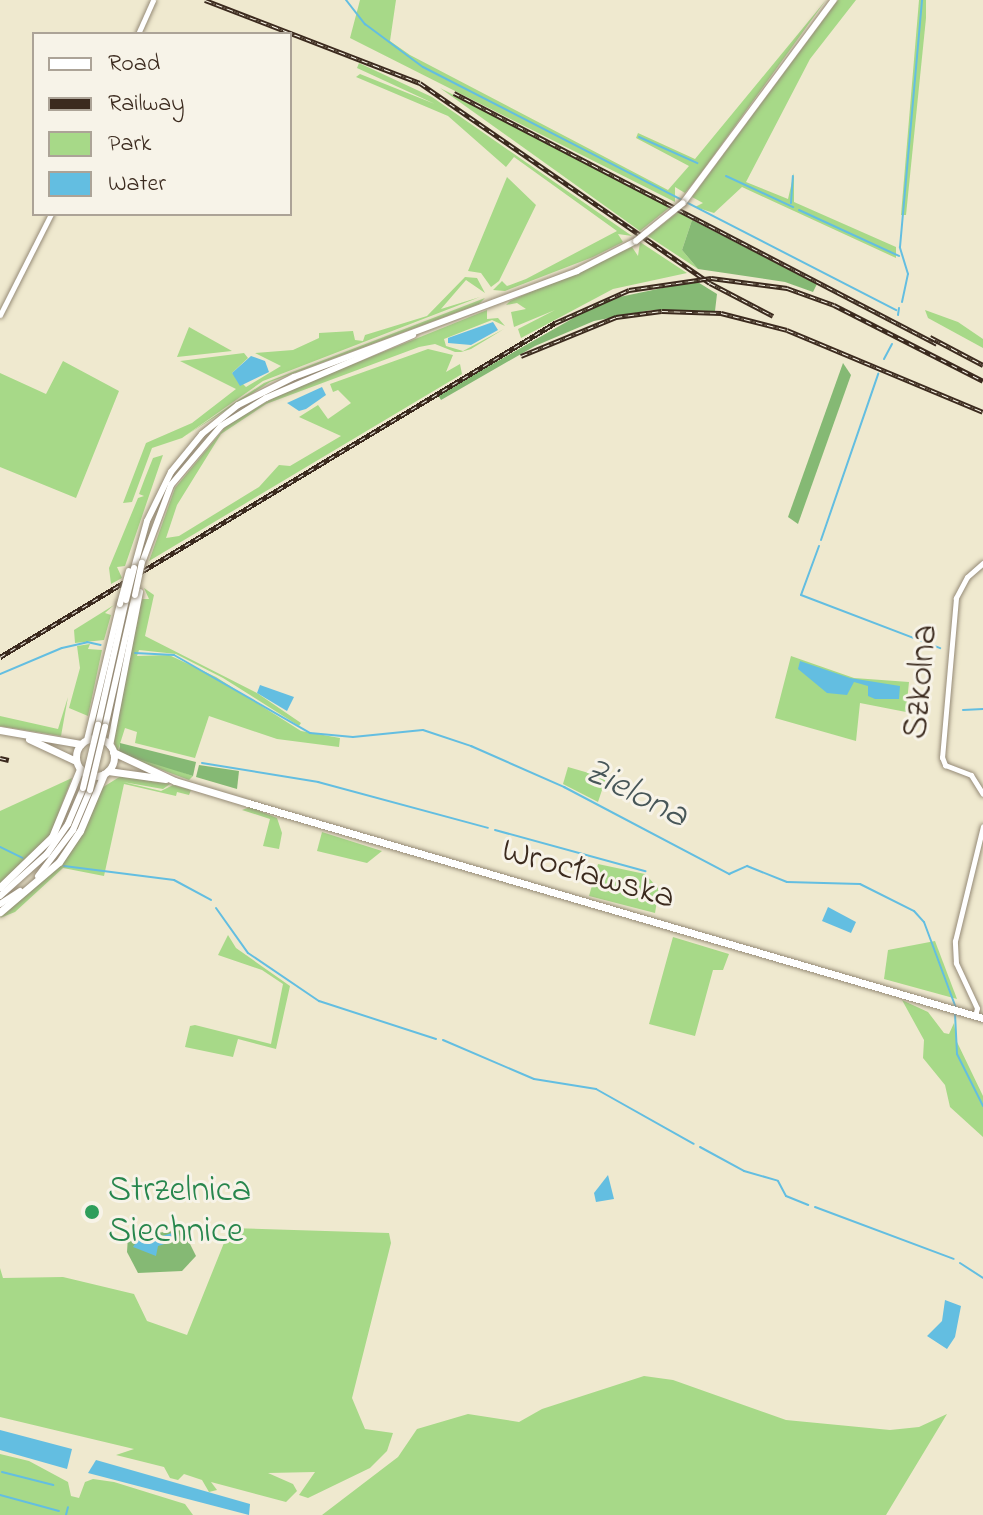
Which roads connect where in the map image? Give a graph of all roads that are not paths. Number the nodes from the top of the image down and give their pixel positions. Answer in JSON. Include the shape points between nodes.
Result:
{"nodes":[{"id":1,"x":153,"y":0,"type":"edge"},
{"id":2,"x":834,"y":0,"type":"edge"},
{"id":3,"x":139,"y":32,"type":"edge"},
{"id":4,"x":50,"y":216,"type":"edge"},
{"id":5,"x":0,"y":315,"type":"edge"},
{"id":6,"x":431,"y":327,"type":"junction"},
{"id":7,"x":983,"y":563,"type":"edge"},
{"id":8,"x":134,"y":571,"type":"junction"},
{"id":9,"x":138,"y":594,"type":"junction"},
{"id":10,"x":123,"y":602,"type":"junction"},
{"id":11,"x":102,"y":726,"type":"junction"},
{"id":12,"x":0,"y":730,"type":"edge"},
{"id":13,"x":20,"y":735,"type":"junction"},
{"id":14,"x":84,"y":742,"type":"junction"},
{"id":15,"x":112,"y":749,"type":"junction"},
{"id":16,"x":76,"y":761,"type":"junction"},
{"id":17,"x":80,"y":769,"type":"junction"},
{"id":18,"x":106,"y":772,"type":"junction"},
{"id":19,"x":175,"y":781,"type":"junction"},
{"id":20,"x":87,"y":789,"type":"junction"},
{"id":21,"x":983,"y":794,"type":"edge"},
{"id":22,"x":983,"y":826,"type":"edge"},
{"id":23,"x":0,"y":887,"type":"edge"},
{"id":24,"x":0,"y":896,"type":"edge"},
{"id":25,"x":0,"y":904,"type":"edge"},
{"id":26,"x":0,"y":912,"type":"edge"},
{"id":27,"x":979,"y":1017,"type":"edge"}],
"edges":[{"from":1,"to":3,"type":"street"},
{"from":2,"to":6,"type":"main road","bridge":true,"via":[[683,203],[636,241],[586,267]]},
{"from":4,"to":5,"type":"street"},
{"from":6,"to":8,"type":"main road","bridge":true,"via":[[266,398],[221,426],[171,485],[142,563]]},
{"from":6,"to":8,"type":"main road","via":[[273,386],[219,418],[165,480]]},
{"from":7,"to":21,"type":"street","name":"Szkolna","via":[[967,577],[956,598],[942,757],[945,765],[971,775]]},
{"from":8,"to":9,"type":"main road","bridge":true},
{"from":8,"to":10,"type":"main road","bridge":true},
{"from":9,"to":11,"type":"main road"},
{"from":9,"to":15,"type":"main road"},
{"from":10,"to":11,"type":"main road"},
{"from":10,"to":14,"type":"main road"},
{"from":11,"to":20,"type":"main road","bridge":true},
{"from":12,"to":13,"type":"main road"},
{"from":13,"to":14,"type":"main road"},
{"from":13,"to":16,"type":"main road"},
{"from":14,"to":15,"type":"main road","via":[[100,739]]},
{"from":14,"to":16,"type":"main road"},
{"from":15,"to":18,"type":"main road"},
{"from":15,"to":19,"type":"main road"},
{"from":16,"to":17,"type":"main road"},
{"from":17,"to":18,"type":"main road","via":[[91,776]]},
{"from":17,"to":23,"type":"main road","via":[[52,837]]},
{"from":18,"to":19,"type":"main road"},
{"from":18,"to":26,"type":"main road","via":[[68,850],[33,889]]},
{"from":19,"to":27,"type":"main road","name":"Wrocławska"},
{"from":20,"to":24,"type":"main road","via":[[47,854]]},
{"from":20,"to":25,"type":"main road","via":[[73,830],[54,857]]},
{"from":22,"to":27,"type":"street","via":[[955,941],[956,963]]}]}
